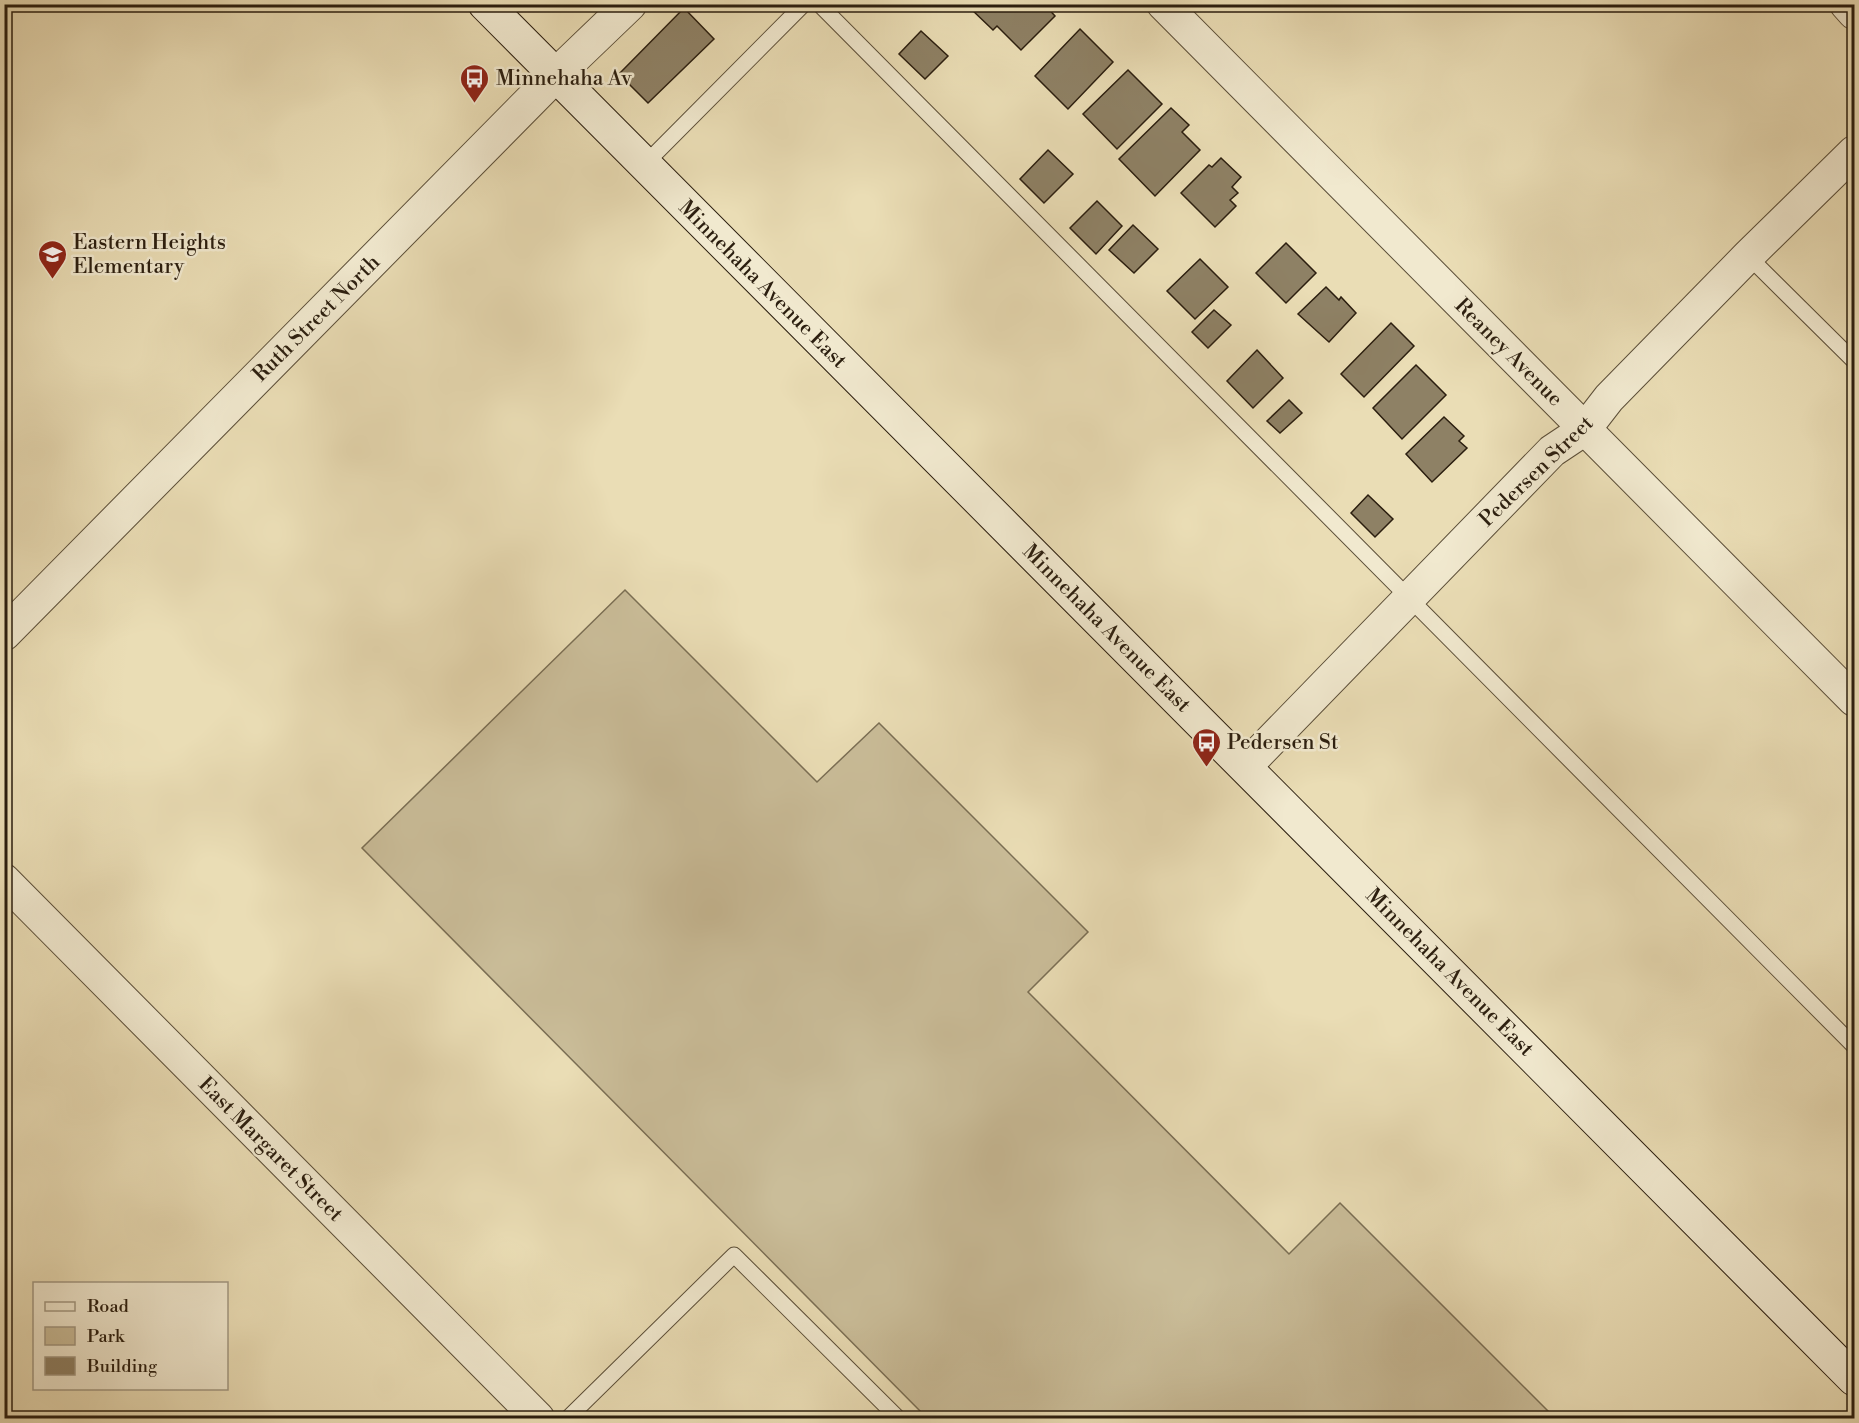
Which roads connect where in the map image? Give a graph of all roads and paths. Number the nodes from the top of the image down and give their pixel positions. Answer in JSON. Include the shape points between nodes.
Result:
{"nodes":[{"id":1,"x":485,"y":4,"type":"edge"},
{"id":2,"x":630,"y":4,"type":"edge"},
{"id":3,"x":804,"y":4,"type":"edge"},
{"id":4,"x":819,"y":4,"type":"edge"},
{"id":5,"x":1163,"y":4,"type":"edge"},
{"id":6,"x":1846,"y":4,"type":"edge"},
{"id":7,"x":1854,"y":13,"type":"edge"},
{"id":8,"x":555,"y":76,"type":"junction"},
{"id":9,"x":1854,"y":153,"type":"edge"},
{"id":10,"x":644,"y":165,"type":"junction"},
{"id":11,"x":1748,"y":256,"type":"junction"},
{"id":12,"x":1854,"y":361,"type":"edge"},
{"id":13,"x":1585,"y":429,"type":"junction"},
{"id":14,"x":1408,"y":598,"type":"junction"},
{"id":15,"x":4,"y":634,"type":"edge"},
{"id":16,"x":1854,"y":700,"type":"edge"},
{"id":17,"x":1246,"y":766,"type":"junction"},
{"id":18,"x":4,"y":880,"type":"edge"},
{"id":19,"x":1854,"y":1046,"type":"edge"},
{"id":20,"x":1854,"y":1380,"type":"edge"},
{"id":21,"x":538,"y":1419,"type":"edge"},
{"id":22,"x":568,"y":1419,"type":"edge"},
{"id":23,"x":897,"y":1419,"type":"edge"}],
"edges":[{"from":1,"to":8,"type":"main road","name":"Minnehaha Avenue East"},
{"from":2,"to":8,"type":"main road","name":"Ruth Street North"},
{"from":3,"to":10,"type":"lane"},
{"from":4,"to":14,"type":"lane"},
{"from":5,"to":13,"type":"street","name":"Reaney Avenue"},
{"from":6,"to":7,"type":"street"},
{"from":8,"to":10,"type":"main road","name":"Minnehaha Avenue East"},
{"from":8,"to":15,"type":"main road","name":"Ruth Street North"},
{"from":9,"to":11,"type":"street","name":"Pedersen Street"},
{"from":10,"to":17,"type":"main road","name":"Minnehaha Avenue East"},
{"from":11,"to":12,"type":"lane"},
{"from":11,"to":13,"type":"street","name":"Pedersen Street","via":[[1609,398]]},
{"from":13,"to":14,"type":"street","name":"Pedersen Street","via":[[1552,451]]},
{"from":13,"to":16,"type":"street","name":"Reaney Avenue"},
{"from":14,"to":17,"type":"street","name":"Pedersen Street"},
{"from":14,"to":19,"type":"lane"},
{"from":17,"to":20,"type":"main road","name":"Minnehaha Avenue East"},
{"from":18,"to":21,"type":"street","name":"East Margaret Street"},
{"from":22,"to":23,"type":"lane","via":[[734,1255]]}]}
